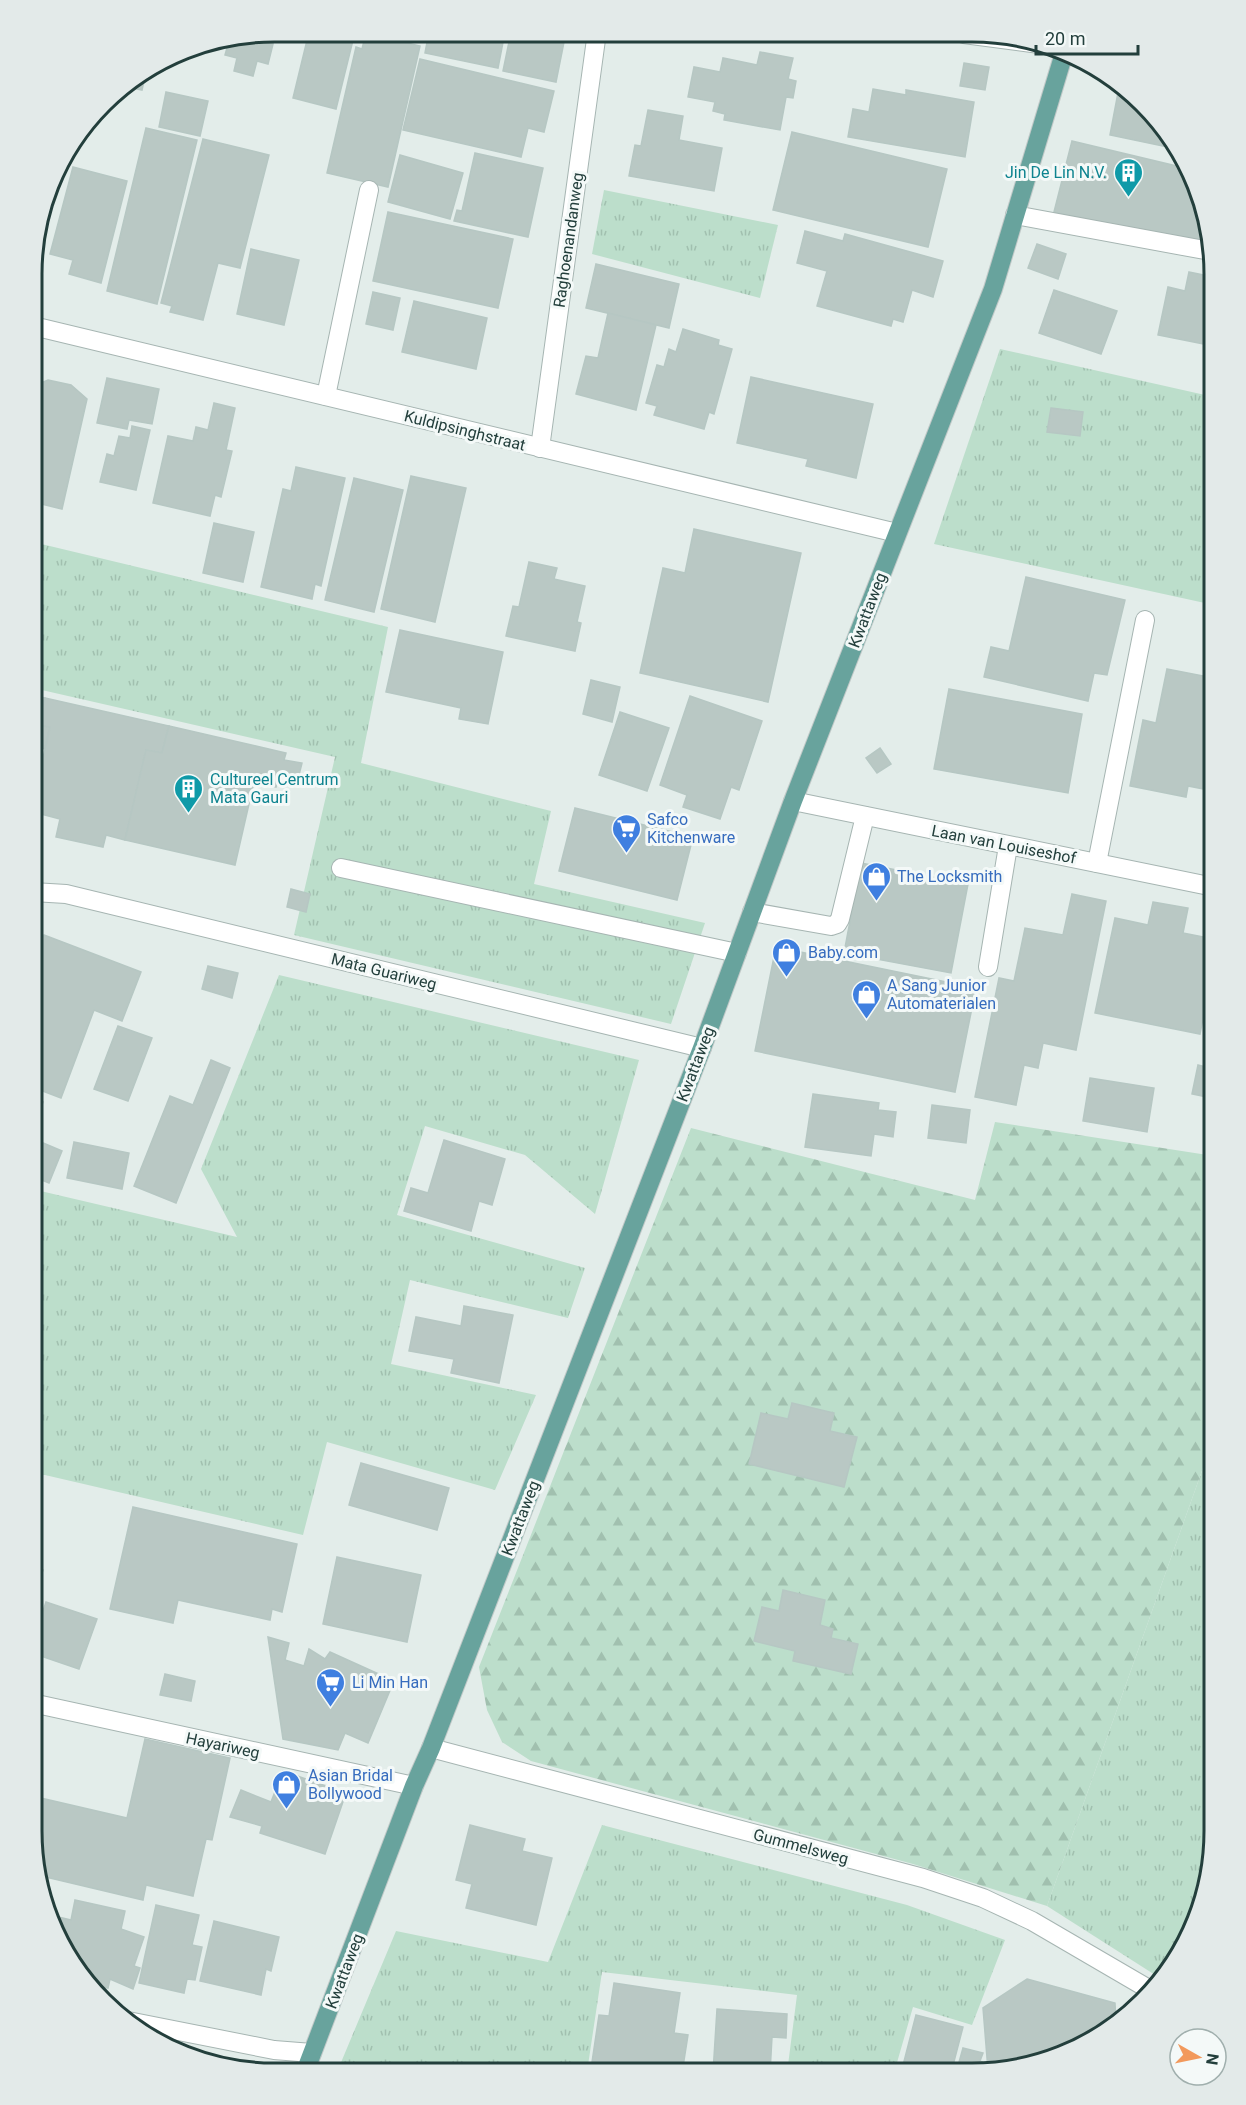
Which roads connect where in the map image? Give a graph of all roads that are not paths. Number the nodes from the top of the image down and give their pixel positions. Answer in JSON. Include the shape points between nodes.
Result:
{"nodes":[{"id":1,"x":596,"y":42,"type":"edge"},
{"id":2,"x":1062,"y":60,"type":"edge"},
{"id":3,"x":369,"y":190,"type":"dead end"},
{"id":4,"x":1015,"y":215,"type":"junction"},
{"id":5,"x":1203,"y":250,"type":"edge"},
{"id":6,"x":42,"y":328,"type":"edge"},
{"id":7,"x":326,"y":396,"type":"junction"},
{"id":8,"x":540,"y":448,"type":"junction"},
{"id":9,"x":897,"y":533,"type":"junction"},
{"id":10,"x":1145,"y":620,"type":"dead end"},
{"id":11,"x":793,"y":801,"type":"junction"},
{"id":12,"x":865,"y":816,"type":"junction"},
{"id":13,"x":1008,"y":846,"type":"junction"},
{"id":14,"x":1097,"y":863,"type":"junction"},
{"id":15,"x":341,"y":868,"type":"dead end"},
{"id":16,"x":1204,"y":885,"type":"edge"},
{"id":17,"x":42,"y":893,"type":"edge"},
{"id":18,"x":752,"y":912,"type":"junction"},
{"id":19,"x":736,"y":953,"type":"junction"},
{"id":20,"x":988,"y":967,"type":"dead end"},
{"id":21,"x":702,"y":1048,"type":"junction"},
{"id":22,"x":42,"y":1705,"type":"edge"},
{"id":23,"x":431,"y":1748,"type":"junction"},
{"id":24,"x":414,"y":1786,"type":"junction"},
{"id":25,"x":1144,"y":1986,"type":"edge"},
{"id":26,"x":146,"y":2025,"type":"edge"},
{"id":27,"x":312,"y":2053,"type":"junction"},
{"id":28,"x":308,"y":2063,"type":"edge"}],
"edges":[{"from":1,"to":8,"type":"street","name":"Raghoenandanweg"},
{"from":2,"to":4,"type":"main road","name":"Kwattaweg"},
{"from":3,"to":7,"type":"street"},
{"from":4,"to":5,"type":"street"},
{"from":4,"to":9,"type":"main road","name":"Kwattaweg","via":[[993,289]]},
{"from":6,"to":7,"type":"street","name":"Kuldipsinghstraat"},
{"from":7,"to":8,"type":"street","name":"Kuldipsinghstraat"},
{"from":8,"to":9,"type":"street","name":"Kuldipsinghstraat"},
{"from":9,"to":11,"type":"main road","name":"Kwattaweg"},
{"from":10,"to":14,"type":"street"},
{"from":11,"to":12,"type":"street","name":"Laan van Louiseshof"},
{"from":11,"to":18,"type":"main road","name":"Kwattaweg"},
{"from":12,"to":13,"type":"street","name":"Laan van Louiseshof"},
{"from":12,"to":18,"type":"street","via":[[837,924]]},
{"from":13,"to":14,"type":"street","name":"Laan van Louiseshof"},
{"from":13,"to":20,"type":"street"},
{"from":14,"to":16,"type":"street","name":"Laan van Louiseshof"},
{"from":15,"to":19,"type":"street"},
{"from":17,"to":21,"type":"street","name":"Mata Guariweg","via":[[66,894]]},
{"from":18,"to":19,"type":"main road","name":"Kwattaweg"},
{"from":19,"to":21,"type":"main road","name":"Kwattaweg"},
{"from":21,"to":23,"type":"main road","name":"Kwattaweg"},
{"from":22,"to":24,"type":"street","name":"Hayariweg"},
{"from":23,"to":24,"type":"main road","name":"Kwattaweg"},
{"from":23,"to":25,"type":"street","name":"Gummelsweg","via":[[923,1878],[983,1898],[1032,1921]]},
{"from":24,"to":27,"type":"main road","name":"Kwattaweg"},
{"from":26,"to":27,"type":"street","via":[[274,2050]]},
{"from":27,"to":28,"type":"main road","name":"Kwattaweg"}]}
